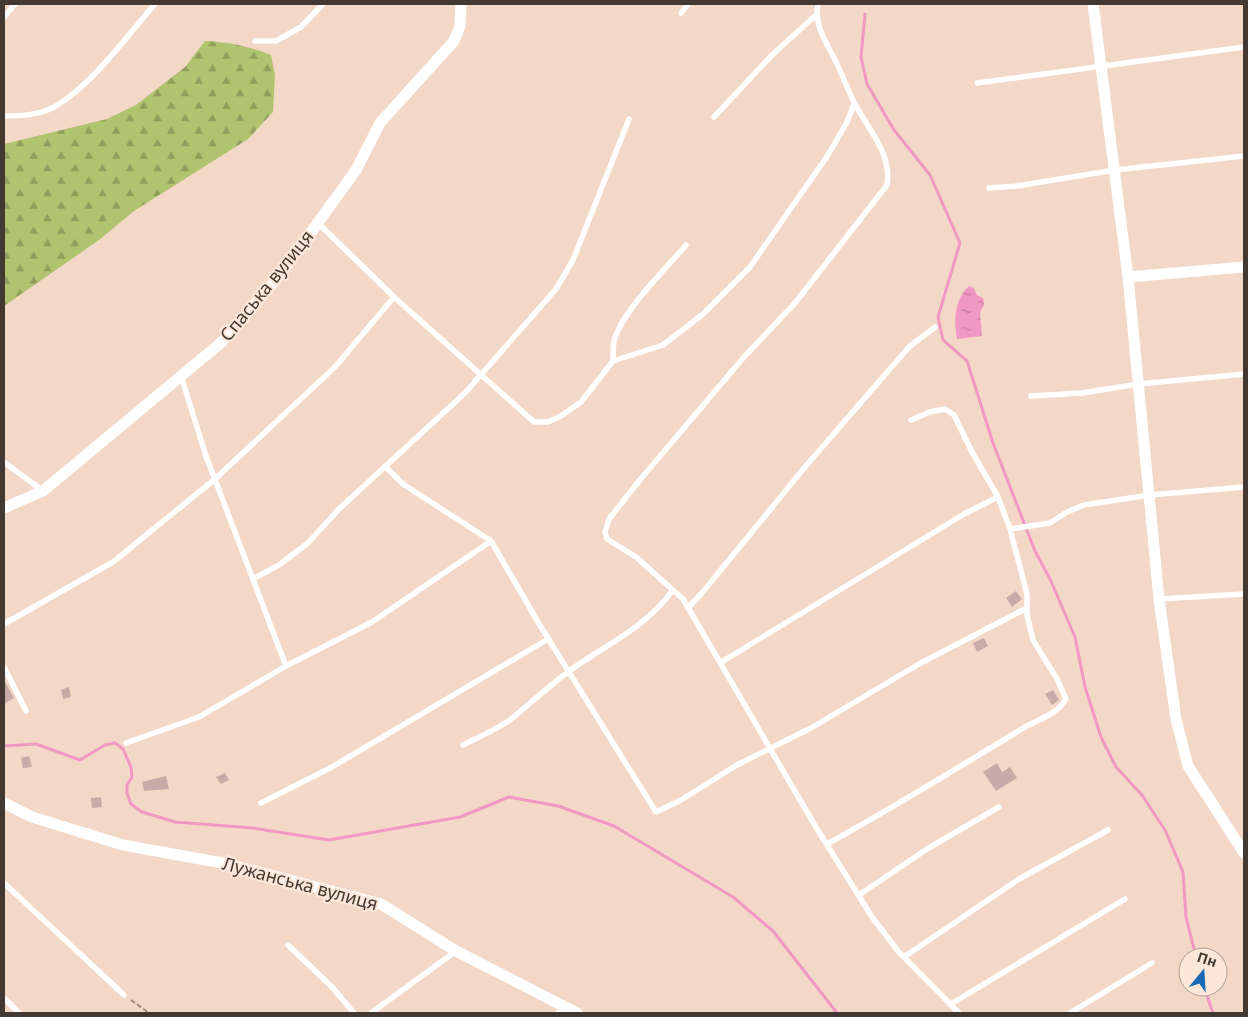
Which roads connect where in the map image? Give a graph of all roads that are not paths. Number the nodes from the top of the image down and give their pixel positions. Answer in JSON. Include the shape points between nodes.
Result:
{"nodes":[{"id":1,"x":15,"y":4,"type":"edge"},
{"id":2,"x":155,"y":4,"type":"edge"},
{"id":3,"x":323,"y":4,"type":"edge"},
{"id":4,"x":461,"y":4,"type":"edge"},
{"id":5,"x":688,"y":4,"type":"edge"},
{"id":6,"x":818,"y":4,"type":"edge"},
{"id":7,"x":1093,"y":4,"type":"edge"},
{"id":8,"x":681,"y":13,"type":"dead end"},
{"id":9,"x":816,"y":15,"type":"junction"},
{"id":10,"x":4,"y":17,"type":"edge"},
{"id":11,"x":255,"y":41,"type":"dead end"},
{"id":12,"x":1244,"y":47,"type":"edge"},
{"id":13,"x":1100,"y":67,"type":"junction"},
{"id":14,"x":977,"y":83,"type":"dead end"},
{"id":15,"x":854,"y":104,"type":"junction"},
{"id":16,"x":4,"y":116,"type":"edge"},
{"id":17,"x":714,"y":117,"type":"dead end"},
{"id":18,"x":629,"y":119,"type":"dead end"},
{"id":19,"x":1244,"y":156,"type":"edge"},
{"id":20,"x":1115,"y":170,"type":"junction"},
{"id":21,"x":990,"y":188,"type":"dead end"},
{"id":22,"x":318,"y":223,"type":"junction"},
{"id":23,"x":686,"y":245,"type":"dead end"},
{"id":24,"x":1244,"y":267,"type":"edge"},
{"id":25,"x":1128,"y":277,"type":"junction"},
{"id":26,"x":394,"y":297,"type":"junction"},
{"id":27,"x":935,"y":327,"type":"dead end"},
{"id":28,"x":613,"y":361,"type":"junction"},
{"id":29,"x":1244,"y":374,"type":"edge"},
{"id":30,"x":482,"y":375,"type":"junction"},
{"id":31,"x":181,"y":376,"type":"junction"},
{"id":32,"x":1139,"y":384,"type":"junction"},
{"id":33,"x":1031,"y":396,"type":"dead end"},
{"id":34,"x":911,"y":420,"type":"dead end"},
{"id":35,"x":4,"y":462,"type":"edge"},
{"id":36,"x":385,"y":466,"type":"junction"},
{"id":37,"x":215,"y":479,"type":"junction"},
{"id":38,"x":1244,"y":487,"type":"edge"},
{"id":39,"x":43,"y":491,"type":"junction"},
{"id":40,"x":1150,"y":495,"type":"junction"},
{"id":41,"x":998,"y":498,"type":"junction"},
{"id":42,"x":4,"y":508,"type":"edge"},
{"id":43,"x":1010,"y":529,"type":"junction"},
{"id":44,"x":491,"y":541,"type":"junction"},
{"id":45,"x":254,"y":579,"type":"junction"},
{"id":46,"x":673,"y":590,"type":"junction"},
{"id":47,"x":1244,"y":594,"type":"edge"},
{"id":48,"x":1160,"y":599,"type":"junction"},
{"id":49,"x":688,"y":608,"type":"junction"},
{"id":50,"x":1027,"y":608,"type":"junction"},
{"id":51,"x":4,"y":624,"type":"edge"},
{"id":52,"x":548,"y":639,"type":"junction"},
{"id":53,"x":720,"y":663,"type":"junction"},
{"id":54,"x":286,"y":666,"type":"junction"},
{"id":55,"x":4,"y":667,"type":"edge"},
{"id":56,"x":569,"y":671,"type":"junction"},
{"id":57,"x":26,"y":711,"type":"dead end"},
{"id":58,"x":126,"y":743,"type":"dead end"},
{"id":59,"x":462,"y":745,"type":"dead end"},
{"id":60,"x":770,"y":748,"type":"junction"},
{"id":61,"x":4,"y":803,"type":"edge"},
{"id":62,"x":261,"y":803,"type":"dead end"},
{"id":63,"x":1000,"y":807,"type":"dead end"},
{"id":64,"x":1108,"y":830,"type":"dead end"},
{"id":65,"x":827,"y":844,"type":"junction"},
{"id":66,"x":1244,"y":853,"type":"edge"},
{"id":67,"x":4,"y":883,"type":"edge"},
{"id":68,"x":859,"y":895,"type":"junction"},
{"id":69,"x":1126,"y":900,"type":"dead end"},
{"id":70,"x":288,"y":945,"type":"dead end"},
{"id":71,"x":456,"y":951,"type":"junction"},
{"id":72,"x":904,"y":957,"type":"junction"},
{"id":73,"x":1152,"y":963,"type":"dead end"},
{"id":74,"x":124,"y":995,"type":"road end"},
{"id":75,"x":4,"y":998,"type":"edge"},
{"id":76,"x":951,"y":1004,"type":"junction"},
{"id":77,"x":567,"y":1012,"type":"edge"},
{"id":78,"x":19,"y":1013,"type":"edge"},
{"id":79,"x":354,"y":1013,"type":"edge"},
{"id":80,"x":371,"y":1013,"type":"edge"},
{"id":81,"x":960,"y":1013,"type":"edge"},
{"id":82,"x":1070,"y":1013,"type":"edge"}],
"edges":[{"from":1,"to":10,"type":"lane"},
{"from":2,"to":16,"type":"lane","via":[[88,80],[59,105],[29,116]]},
{"from":3,"to":11,"type":"lane","via":[[301,27],[276,41]]},
{"from":4,"to":22,"type":"street","name":"Спаська вулиця","via":[[460,26],[454,41],[380,123],[356,170]]},
{"from":5,"to":8,"type":"lane"},
{"from":6,"to":9,"type":"lane"},
{"from":7,"to":13,"type":"street"},
{"from":9,"to":15,"type":"lane","via":[[821,34]]},
{"from":9,"to":17,"type":"lane","via":[[772,55]]},
{"from":12,"to":13,"type":"lane"},
{"from":13,"to":14,"type":"lane"},
{"from":13,"to":20,"type":"street"},
{"from":15,"to":28,"type":"lane","via":[[828,155],[750,267],[703,314],[663,345]]},
{"from":15,"to":46,"type":"lane","via":[[887,160],[887,185],[795,303],[744,357],[638,481],[610,519],[607,539],[636,558]]},
{"from":18,"to":30,"type":"lane","via":[[574,260],[556,290]]},
{"from":19,"to":20,"type":"lane"},
{"from":20,"to":21,"type":"lane"},
{"from":20,"to":25,"type":"street"},
{"from":22,"to":26,"type":"lane"},
{"from":22,"to":31,"type":"street","name":"Спаська вулиця","via":[[280,275],[222,342]]},
{"from":23,"to":28,"type":"lane","via":[[643,294],[622,325],[614,341]]},
{"from":24,"to":25,"type":"street"},
{"from":25,"to":32,"type":"street"},
{"from":26,"to":30,"type":"lane"},
{"from":26,"to":37,"type":"lane","via":[[335,367]]},
{"from":27,"to":49,"type":"lane","via":[[909,347]]},
{"from":28,"to":30,"type":"lane","via":[[581,402],[548,422],[534,422]]},
{"from":29,"to":32,"type":"lane"},
{"from":30,"to":36,"type":"lane"},
{"from":31,"to":37,"type":"lane"},
{"from":31,"to":39,"type":"street","name":"Спаська вулиця"},
{"from":32,"to":33,"type":"lane","via":[[1082,393]]},
{"from":32,"to":40,"type":"street"},
{"from":34,"to":41,"type":"lane","via":[[945,409],[954,415]]},
{"from":35,"to":39,"type":"lane"},
{"from":36,"to":44,"type":"lane","via":[[403,484]]},
{"from":36,"to":45,"type":"lane","via":[[308,543]]},
{"from":37,"to":45,"type":"lane"},
{"from":37,"to":51,"type":"lane","via":[[113,562]]},
{"from":38,"to":40,"type":"lane"},
{"from":39,"to":42,"type":"street","name":"Спаська вулиця"},
{"from":40,"to":43,"type":"lane","via":[[1084,505],[1050,523]]},
{"from":40,"to":48,"type":"street"},
{"from":41,"to":43,"type":"lane"},
{"from":41,"to":53,"type":"lane","via":[[956,519]]},
{"from":43,"to":50,"type":"lane","via":[[1027,594]]},
{"from":44,"to":52,"type":"lane"},
{"from":44,"to":54,"type":"lane","via":[[372,622]]},
{"from":45,"to":54,"type":"lane"},
{"from":46,"to":49,"type":"lane"},
{"from":46,"to":56,"type":"lane","via":[[661,607],[637,628]]},
{"from":47,"to":48,"type":"lane"},
{"from":48,"to":66,"type":"street","via":[[1176,719],[1188,766]]},
{"from":49,"to":53,"type":"lane"},
{"from":50,"to":60,"type":"lane","via":[[918,664],[811,728]]},
{"from":50,"to":65,"type":"lane","via":[[1032,640],[1058,679],[1066,698],[1061,707],[918,794]]},
{"from":52,"to":56,"type":"lane"},
{"from":52,"to":62,"type":"lane","via":[[332,767]]},
{"from":53,"to":60,"type":"lane"},
{"from":54,"to":58,"type":"lane","via":[[199,717]]},
{"from":55,"to":57,"type":"lane"},
{"from":56,"to":59,"type":"lane","via":[[508,721]]},
{"from":56,"to":60,"type":"lane","via":[[656,812]]},
{"from":60,"to":65,"type":"lane"},
{"from":61,"to":71,"type":"street","name":"Лужанська вулиця","via":[[32,817],[123,845],[228,864],[380,904]]},
{"from":63,"to":68,"type":"lane"},
{"from":64,"to":72,"type":"lane","via":[[1019,879]]},
{"from":65,"to":68,"type":"lane"},
{"from":67,"to":74,"type":"lane"},
{"from":68,"to":72,"type":"lane"},
{"from":69,"to":76,"type":"lane"},
{"from":70,"to":79,"type":"lane"},
{"from":71,"to":77,"type":"street","name":"Лужанська вулиця"},
{"from":71,"to":80,"type":"lane"},
{"from":72,"to":76,"type":"lane"},
{"from":73,"to":82,"type":"lane"},
{"from":75,"to":78,"type":"lane"},
{"from":76,"to":81,"type":"lane"}]}
